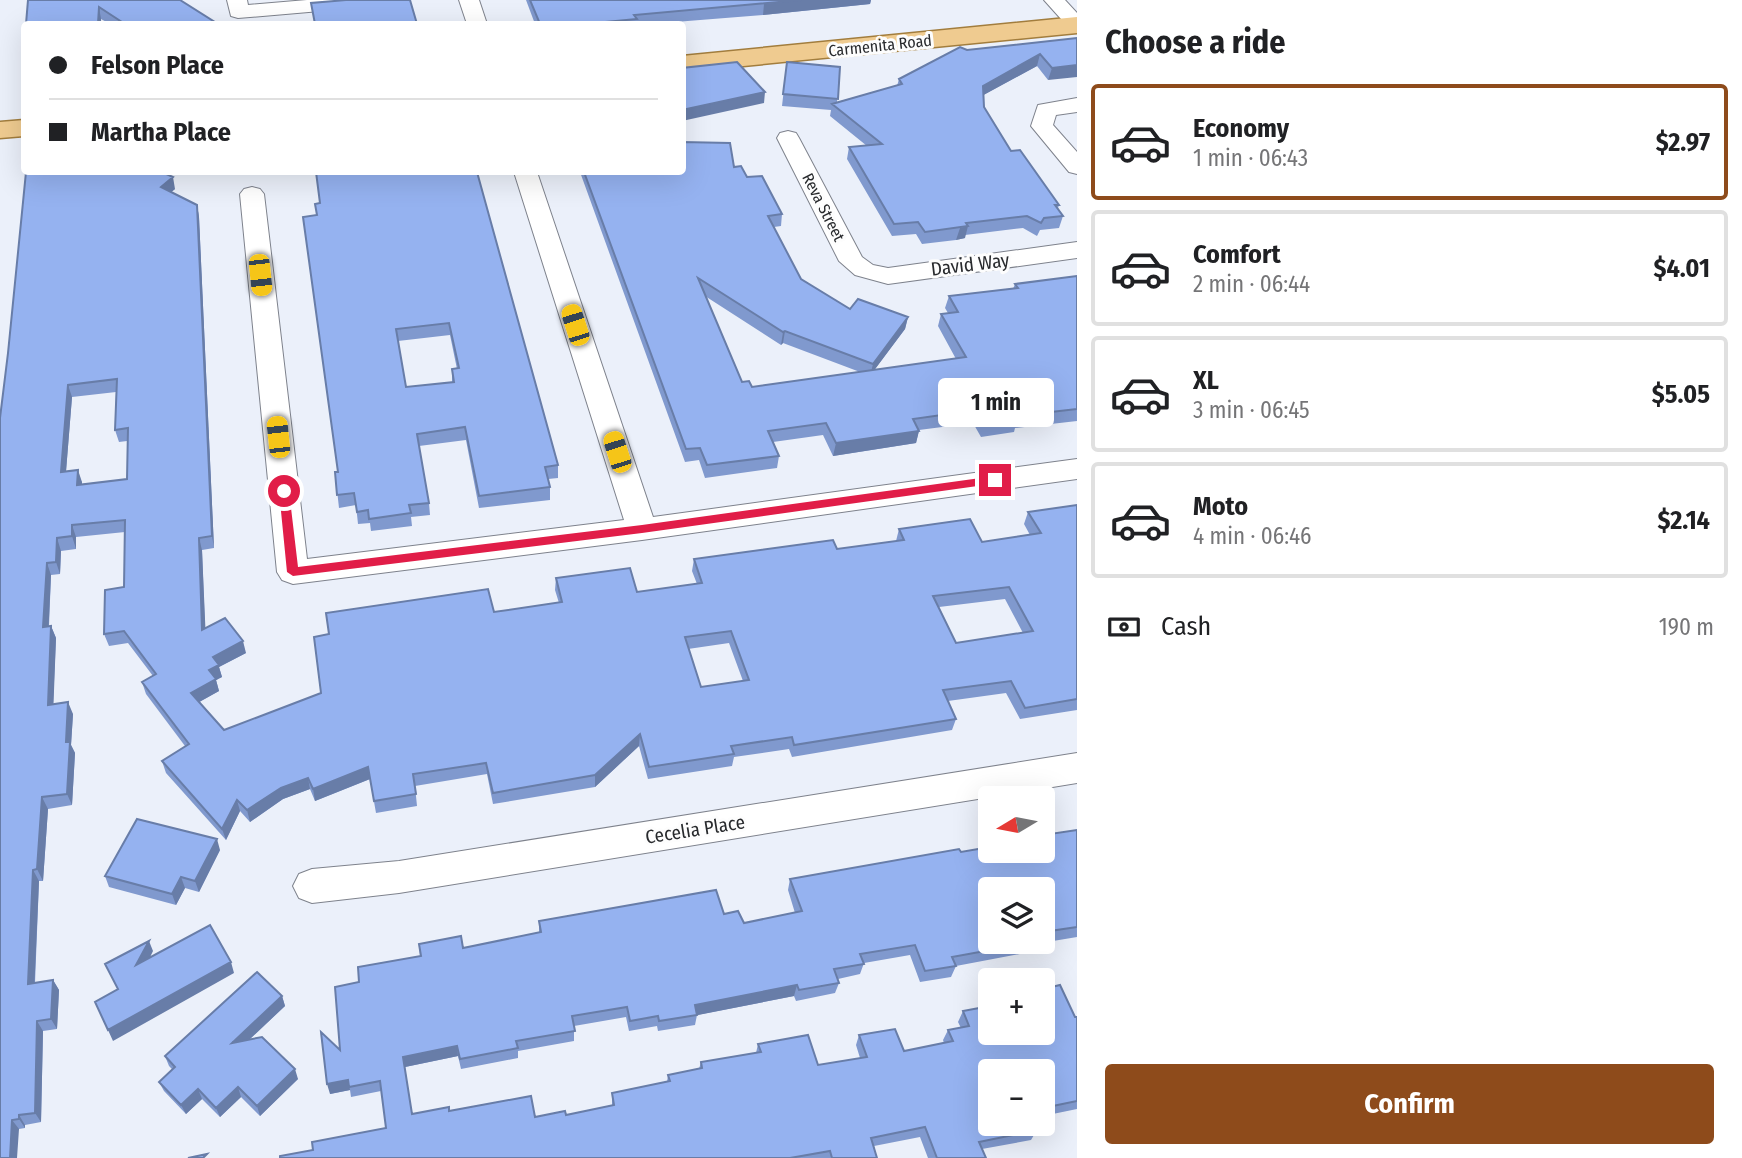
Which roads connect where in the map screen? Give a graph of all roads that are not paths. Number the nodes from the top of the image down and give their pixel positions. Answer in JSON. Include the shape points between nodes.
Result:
{"nodes":[{"id":1,"x":378,"y":0,"type":"edge"},
{"id":2,"x":469,"y":0,"type":"edge"},
{"id":3,"x":238,"y":6,"type":"edge"},
{"id":4,"x":1069,"y":12,"type":"edge"},
{"id":5,"x":476,"y":21,"type":"edge"},
{"id":6,"x":686,"y":43,"type":"edge"},
{"id":7,"x":686,"y":63,"type":"edge"},
{"id":8,"x":1077,"y":105,"type":"edge"},
{"id":9,"x":21,"y":106,"type":"edge"},
{"id":10,"x":0,"y":109,"type":"edge"},
{"id":11,"x":21,"y":128,"type":"edge"},
{"id":12,"x":0,"y":130,"type":"edge"},
{"id":13,"x":788,"y":138,"type":"dead end"},
{"id":14,"x":1077,"y":167,"type":"edge"},
{"id":15,"x":526,"y":175,"type":"edge"},
{"id":16,"x":252,"y":194,"type":"dead end"},
{"id":17,"x":1077,"y":250,"type":"edge"},
{"id":18,"x":864,"y":270,"type":"joint"},
{"id":19,"x":1077,"y":469,"type":"edge"},
{"id":20,"x":642,"y":529,"type":"junction"},
{"id":21,"x":1077,"y":768,"type":"edge"},
{"id":22,"x":312,"y":886,"type":"dead end"}],
"edges":[{"from":1,"to":3,"type":"street"},
{"from":2,"to":5,"type":"street"},
{"from":4,"to":6,"type":"main road","name":"Carmenita Road"},
{"from":4,"to":7,"type":"main road","name":"Carmenita Road"},
{"from":8,"to":14,"type":"street","via":[[1046,110],[1042,126]]},
{"from":9,"to":10,"type":"main road"},
{"from":11,"to":12,"type":"main road"},
{"from":13,"to":18,"type":"street","name":"Reva Street","via":[[852,261]]},
{"from":15,"to":20,"type":"street"},
{"from":16,"to":20,"type":"street","via":[[293,572]]},
{"from":17,"to":18,"type":"street","name":"David Way","via":[[888,275]]},
{"from":19,"to":20,"type":"street"},
{"from":21,"to":22,"type":"street","name":"Cecelia Place","via":[[399,877]]}]}
